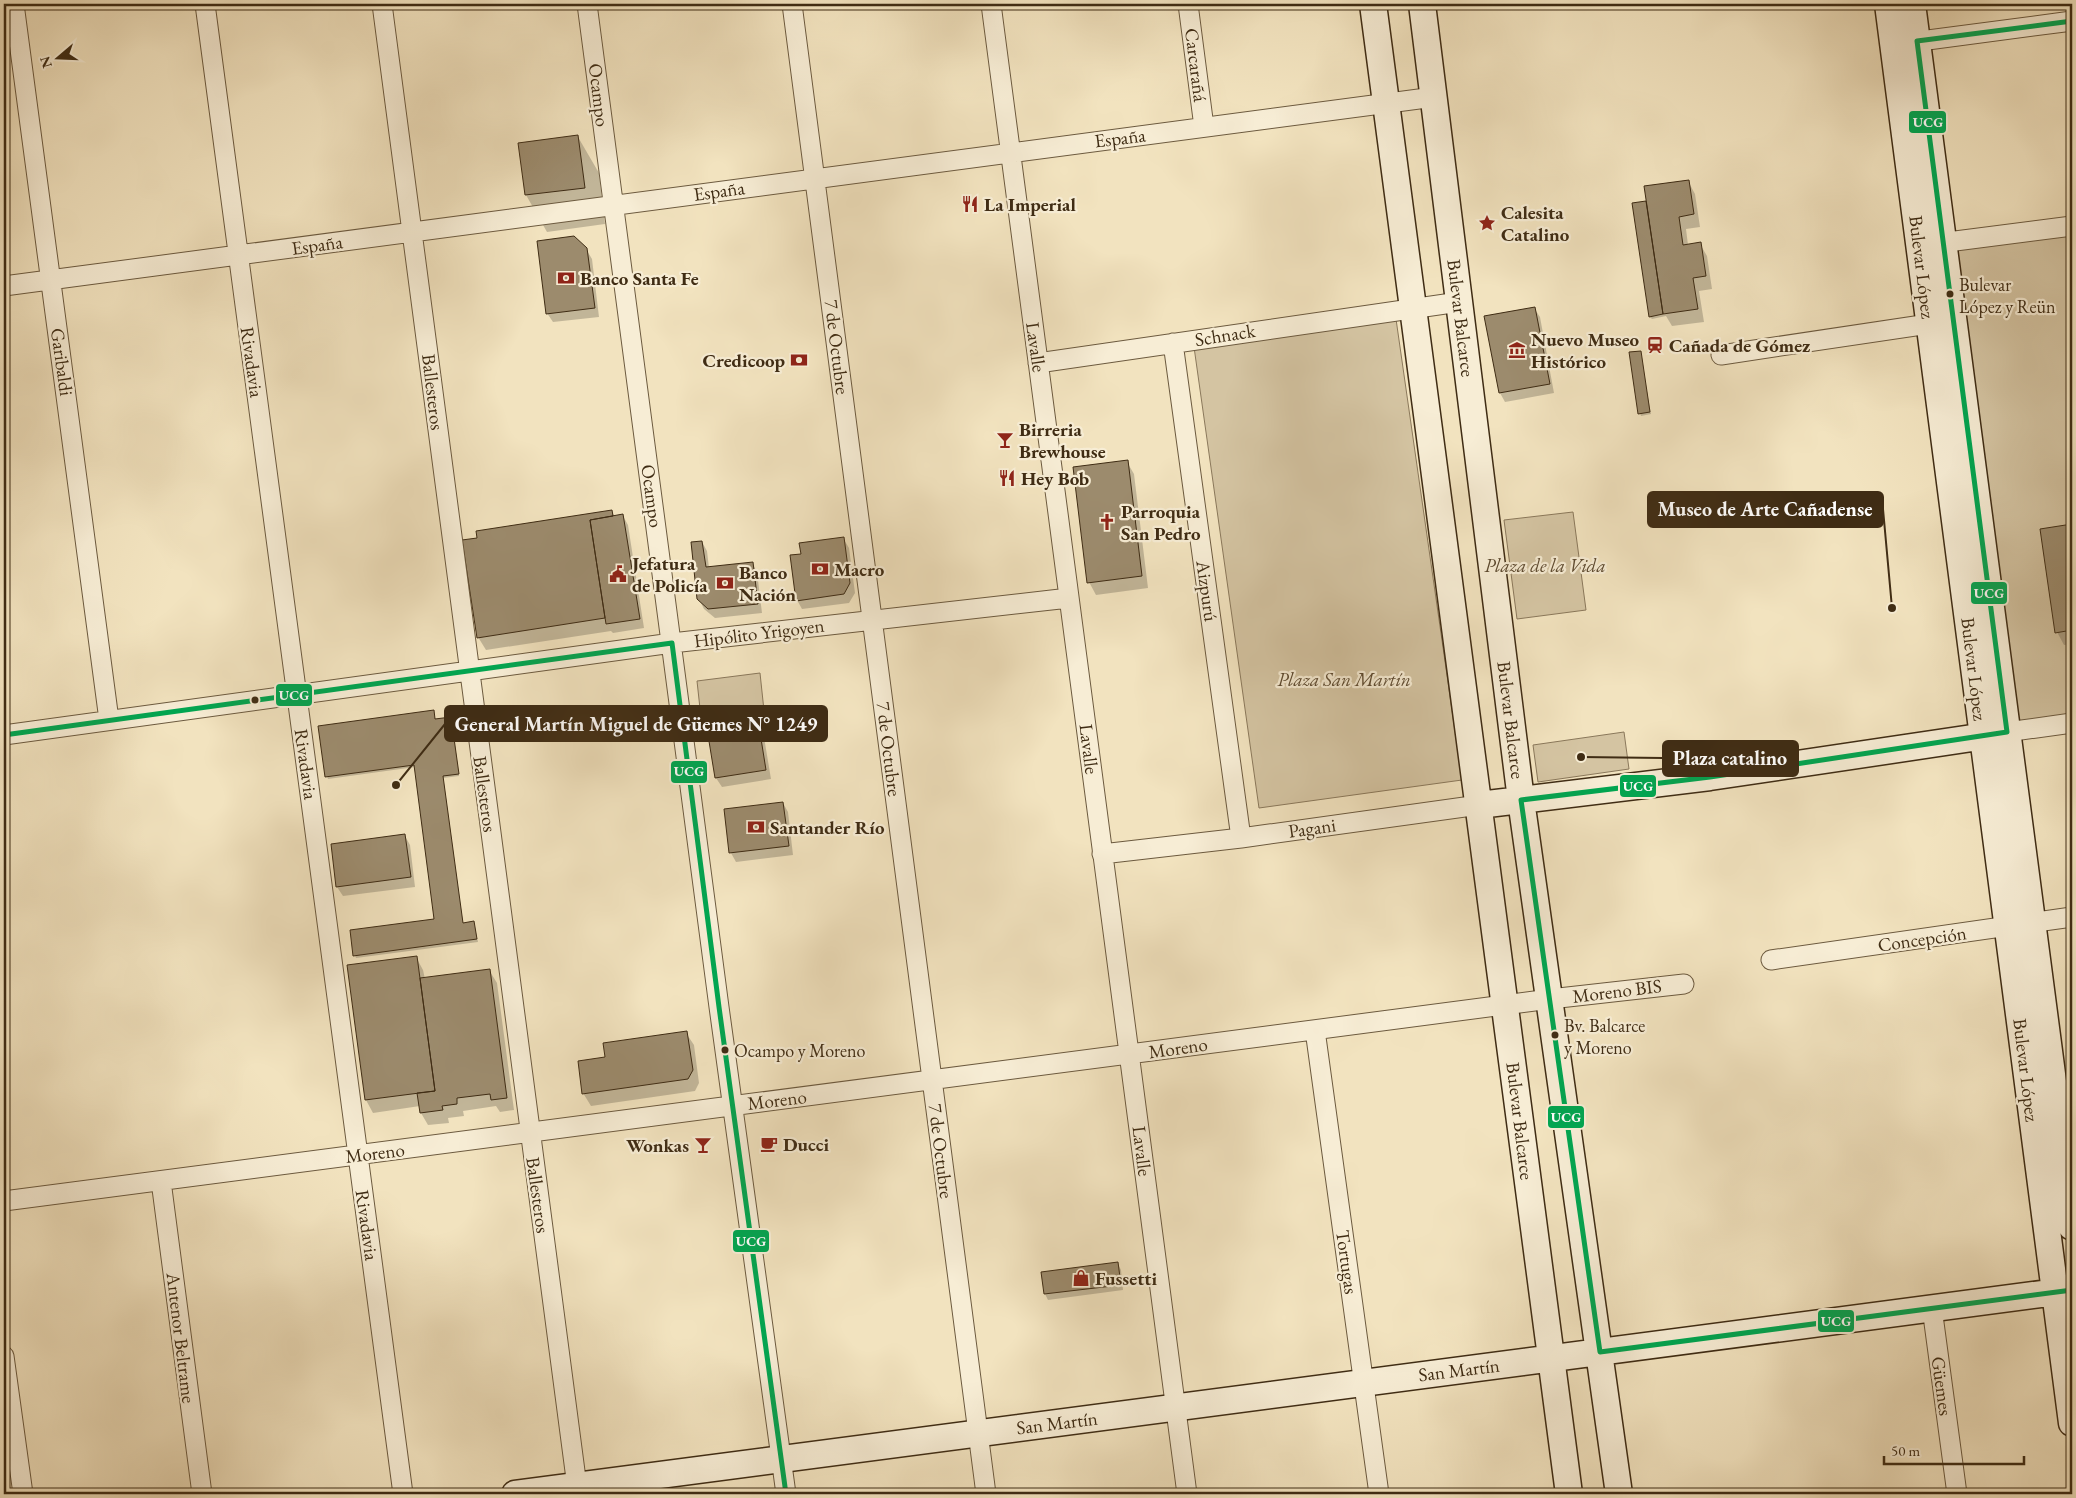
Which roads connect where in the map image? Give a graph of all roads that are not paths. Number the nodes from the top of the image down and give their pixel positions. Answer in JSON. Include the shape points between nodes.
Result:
{"nodes":[{"id":1,"x":14,"y":4,"type":"edge"},
{"id":2,"x":205,"y":4,"type":"edge"},
{"id":3,"x":382,"y":4,"type":"edge"},
{"id":4,"x":587,"y":4,"type":"edge"},
{"id":5,"x":792,"y":4,"type":"edge"},
{"id":6,"x":991,"y":4,"type":"edge"},
{"id":7,"x":1188,"y":4,"type":"edge"},
{"id":8,"x":1373,"y":4,"type":"edge"},
{"id":9,"x":1422,"y":4,"type":"edge"},
{"id":10,"x":1888,"y":4,"type":"edge"},
{"id":11,"x":1912,"y":4,"type":"edge"},
{"id":12,"x":2072,"y":21,"type":"edge"},
{"id":13,"x":1905,"y":43,"type":"junction"},
{"id":14,"x":1434,"y":97,"type":"junction"},
{"id":15,"x":1386,"y":103,"type":"junction"},
{"id":16,"x":1204,"y":127,"type":"junction"},
{"id":17,"x":1010,"y":153,"type":"junction"},
{"id":18,"x":815,"y":179,"type":"junction"},
{"id":19,"x":613,"y":206,"type":"junction"},
{"id":20,"x":2072,"y":226,"type":"edge"},
{"id":21,"x":412,"y":232,"type":"junction"},
{"id":22,"x":1931,"y":244,"type":"junction"},
{"id":23,"x":238,"y":255,"type":"junction"},
{"id":24,"x":51,"y":280,"type":"junction"},
{"id":25,"x":4,"y":286,"type":"edge"},
{"id":26,"x":1459,"y":302,"type":"junction"},
{"id":27,"x":1413,"y":307,"type":"junction"},
{"id":28,"x":1942,"y":323,"type":"junction"},
{"id":29,"x":1173,"y":343,"type":"junction"},
{"id":30,"x":1721,"y":355,"type":"dead end"},
{"id":31,"x":1038,"y":363,"type":"junction"},
{"id":32,"x":1069,"y":598,"type":"junction"},
{"id":33,"x":873,"y":620,"type":"junction"},
{"id":34,"x":672,"y":643,"type":"junction"},
{"id":35,"x":469,"y":671,"type":"junction"},
{"id":36,"x":296,"y":695,"type":"junction"},
{"id":37,"x":109,"y":720,"type":"junction"},
{"id":38,"x":2072,"y":723,"type":"edge"},
{"id":39,"x":1995,"y":734,"type":"junction"},
{"id":40,"x":4,"y":735,"type":"edge"},
{"id":41,"x":1522,"y":800,"type":"junction"},
{"id":42,"x":1479,"y":805,"type":"junction"},
{"id":43,"x":1240,"y":838,"type":"junction"},
{"id":44,"x":1102,"y":854,"type":"junction"},
{"id":45,"x":2072,"y":917,"type":"edge"},
{"id":46,"x":2020,"y":925,"type":"junction"},
{"id":47,"x":1771,"y":960,"type":"dead end"},
{"id":48,"x":1684,"y":984,"type":"dead end"},
{"id":49,"x":1550,"y":999,"type":"junction"},
{"id":50,"x":1505,"y":1005,"type":"junction"},
{"id":51,"x":1315,"y":1030,"type":"junction"},
{"id":52,"x":1129,"y":1055,"type":"junction"},
{"id":53,"x":932,"y":1080,"type":"junction"},
{"id":54,"x":733,"y":1106,"type":"junction"},
{"id":55,"x":530,"y":1133,"type":"junction"},
{"id":56,"x":358,"y":1155,"type":"junction"},
{"id":57,"x":161,"y":1181,"type":"junction"},
{"id":58,"x":4,"y":1201,"type":"edge"},
{"id":59,"x":2072,"y":1227,"type":"edge"},
{"id":60,"x":2064,"y":1291,"type":"edge"},
{"id":61,"x":1932,"y":1308,"type":"junction"},
{"id":62,"x":1600,"y":1352,"type":"junction"},
{"id":63,"x":4,"y":1356,"type":"edge"},
{"id":64,"x":1551,"y":1358,"type":"junction"},
{"id":65,"x":1364,"y":1382,"type":"junction"},
{"id":66,"x":1175,"y":1407,"type":"junction"},
{"id":67,"x":2072,"y":1423,"type":"edge"},
{"id":68,"x":978,"y":1433,"type":"junction"},
{"id":69,"x":781,"y":1459,"type":"junction"},
{"id":70,"x":577,"y":1490,"type":"edge"},
{"id":71,"x":22,"y":1494,"type":"edge"},
{"id":72,"x":202,"y":1494,"type":"edge"},
{"id":73,"x":403,"y":1494,"type":"edge"},
{"id":74,"x":514,"y":1494,"type":"edge"},
{"id":75,"x":786,"y":1494,"type":"edge"},
{"id":76,"x":986,"y":1494,"type":"edge"},
{"id":77,"x":1187,"y":1494,"type":"edge"},
{"id":78,"x":1379,"y":1494,"type":"edge"},
{"id":79,"x":1569,"y":1494,"type":"edge"},
{"id":80,"x":1618,"y":1494,"type":"edge"},
{"id":81,"x":1957,"y":1494,"type":"edge"}],
"edges":[{"from":1,"to":24,"type":"street","name":"Garibaldi"},
{"from":2,"to":23,"type":"street","name":"Rivadavia"},
{"from":3,"to":21,"type":"street","name":"Ballesteros"},
{"from":4,"to":19,"type":"street","name":"Ocampo"},
{"from":5,"to":18,"type":"street","name":"7 de Octubre"},
{"from":6,"to":17,"type":"street","name":"Lavalle"},
{"from":7,"to":16,"type":"street","name":"Carcarañá"},
{"from":8,"to":15,"type":"main road","name":"Bulevar Balcarce"},
{"from":9,"to":14,"type":"main road","name":"Bulevar Balcarce"},
{"from":10,"to":13,"type":"main road","name":"Bulevar López"},
{"from":11,"to":13,"type":"main road","name":"Bulevar López"},
{"from":12,"to":13,"type":"street"},
{"from":13,"to":22,"type":"main road","name":"Bulevar López"},
{"from":14,"to":15,"type":"street","name":"España"},
{"from":14,"to":26,"type":"main road","name":"Bulevar Balcarce"},
{"from":15,"to":16,"type":"street","name":"España"},
{"from":15,"to":27,"type":"main road","name":"Bulevar Balcarce"},
{"from":16,"to":17,"type":"street","name":"España"},
{"from":17,"to":18,"type":"street","name":"España"},
{"from":17,"to":31,"type":"street","name":"Lavalle"},
{"from":18,"to":19,"type":"street","name":"España"},
{"from":18,"to":33,"type":"street","name":"7 de Octubre"},
{"from":19,"to":21,"type":"street","name":"España"},
{"from":19,"to":34,"type":"street","name":"Ocampo"},
{"from":20,"to":22,"type":"street"},
{"from":21,"to":23,"type":"street","name":"España"},
{"from":21,"to":35,"type":"street","name":"Ballesteros"},
{"from":22,"to":28,"type":"main road","name":"Bulevar López"},
{"from":23,"to":24,"type":"street","name":"España"},
{"from":23,"to":36,"type":"street","name":"Rivadavia"},
{"from":24,"to":25,"type":"street","name":"España"},
{"from":24,"to":37,"type":"street","name":"Garibaldi"},
{"from":26,"to":27,"type":"street","name":"Schnack"},
{"from":26,"to":41,"type":"main road","name":"Bulevar Balcarce"},
{"from":27,"to":29,"type":"street","name":"Schnack"},
{"from":27,"to":42,"type":"main road","name":"Bulevar Balcarce"},
{"from":28,"to":30,"type":"street"},
{"from":28,"to":39,"type":"main road","name":"Bulevar López"},
{"from":29,"to":31,"type":"street","name":"Schnack"},
{"from":29,"to":43,"type":"street","name":"Aizpurú"},
{"from":31,"to":32,"type":"street","name":"Lavalle"},
{"from":32,"to":33,"type":"street","name":"Hipólito Yrigoyen"},
{"from":32,"to":44,"type":"street","name":"Lavalle"},
{"from":33,"to":34,"type":"street","name":"Hipólito Yrigoyen"},
{"from":33,"to":53,"type":"street","name":"7 de Octubre"},
{"from":34,"to":35,"type":"street","name":"Hipólito Yrigoyen"},
{"from":34,"to":54,"type":"street","name":"Ocampo"},
{"from":35,"to":36,"type":"street","name":"Hipólito Yrigoyen"},
{"from":35,"to":55,"type":"street","name":"Ballesteros"},
{"from":36,"to":37,"type":"street","name":"Hipólito Yrigoyen"},
{"from":36,"to":56,"type":"street","name":"Rivadavia"},
{"from":37,"to":40,"type":"street","name":"Hipólito Yrigoyen"},
{"from":38,"to":39,"type":"street"},
{"from":39,"to":41,"type":"main road","name":"Pagani"},
{"from":39,"to":46,"type":"main road","name":"Bulevar López"},
{"from":41,"to":42,"type":"main road","name":"Pagani"},
{"from":41,"to":49,"type":"main road","name":"Bulevar Balcarce"},
{"from":42,"to":43,"type":"street","name":"Pagani"},
{"from":42,"to":50,"type":"main road","name":"Bulevar Balcarce"},
{"from":43,"to":44,"type":"street","name":"Pagani"},
{"from":44,"to":52,"type":"street","name":"Lavalle"},
{"from":45,"to":46,"type":"street","name":"Concepción"},
{"from":46,"to":47,"type":"street","name":"Concepción"},
{"from":46,"to":59,"type":"main road","name":"Bulevar López"},
{"from":46,"to":60,"type":"main road","name":"Bulevar López"},
{"from":48,"to":49,"type":"street","name":"Moreno BIS"},
{"from":49,"to":50,"type":"street","name":"Moreno"},
{"from":49,"to":62,"type":"main road","name":"Bulevar Balcarce"},
{"from":50,"to":51,"type":"street","name":"Moreno"},
{"from":50,"to":64,"type":"main road","name":"Bulevar Balcarce"},
{"from":51,"to":52,"type":"street","name":"Moreno"},
{"from":51,"to":65,"type":"street","name":"Tortugas"},
{"from":52,"to":53,"type":"street","name":"Moreno"},
{"from":52,"to":66,"type":"street","name":"Lavalle"},
{"from":53,"to":54,"type":"street","name":"Moreno"},
{"from":53,"to":68,"type":"street","name":"7 de Octubre"},
{"from":54,"to":55,"type":"street","name":"Moreno"},
{"from":54,"to":69,"type":"street","name":"Ocampo"},
{"from":55,"to":56,"type":"street","name":"Moreno"},
{"from":55,"to":70,"type":"street","name":"Ballesteros"},
{"from":56,"to":57,"type":"street","name":"Moreno"},
{"from":56,"to":73,"type":"street","name":"Rivadavia"},
{"from":57,"to":58,"type":"street","name":"Moreno"},
{"from":57,"to":72,"type":"street","name":"Antenor Beltrame"},
{"from":60,"to":61,"type":"main road","name":"San Martín"},
{"from":60,"to":67,"type":"main road","name":"Bulevar López"},
{"from":61,"to":62,"type":"main road","name":"San Martín"},
{"from":61,"to":81,"type":"street","name":"Güemes"},
{"from":62,"to":64,"type":"main road","name":"San Martín"},
{"from":62,"to":80,"type":"main road","name":"Bulevar Balcarce"},
{"from":63,"to":71,"type":"street"},
{"from":64,"to":65,"type":"main road","name":"San Martín"},
{"from":64,"to":79,"type":"main road","name":"Bulevar Balcarce"},
{"from":65,"to":66,"type":"main road","name":"San Martín"},
{"from":65,"to":78,"type":"street","name":"Tortugas"},
{"from":66,"to":68,"type":"main road","name":"San Martín"},
{"from":66,"to":77,"type":"street","name":"Lavalle"},
{"from":68,"to":69,"type":"main road","name":"San Martín"},
{"from":68,"to":76,"type":"street","name":"7 de Octubre"},
{"from":69,"to":70,"type":"main road","name":"San Martín"},
{"from":69,"to":75,"type":"street","name":"Ocampo"},
{"from":70,"to":74,"type":"main road","name":"San Martín"}]}
